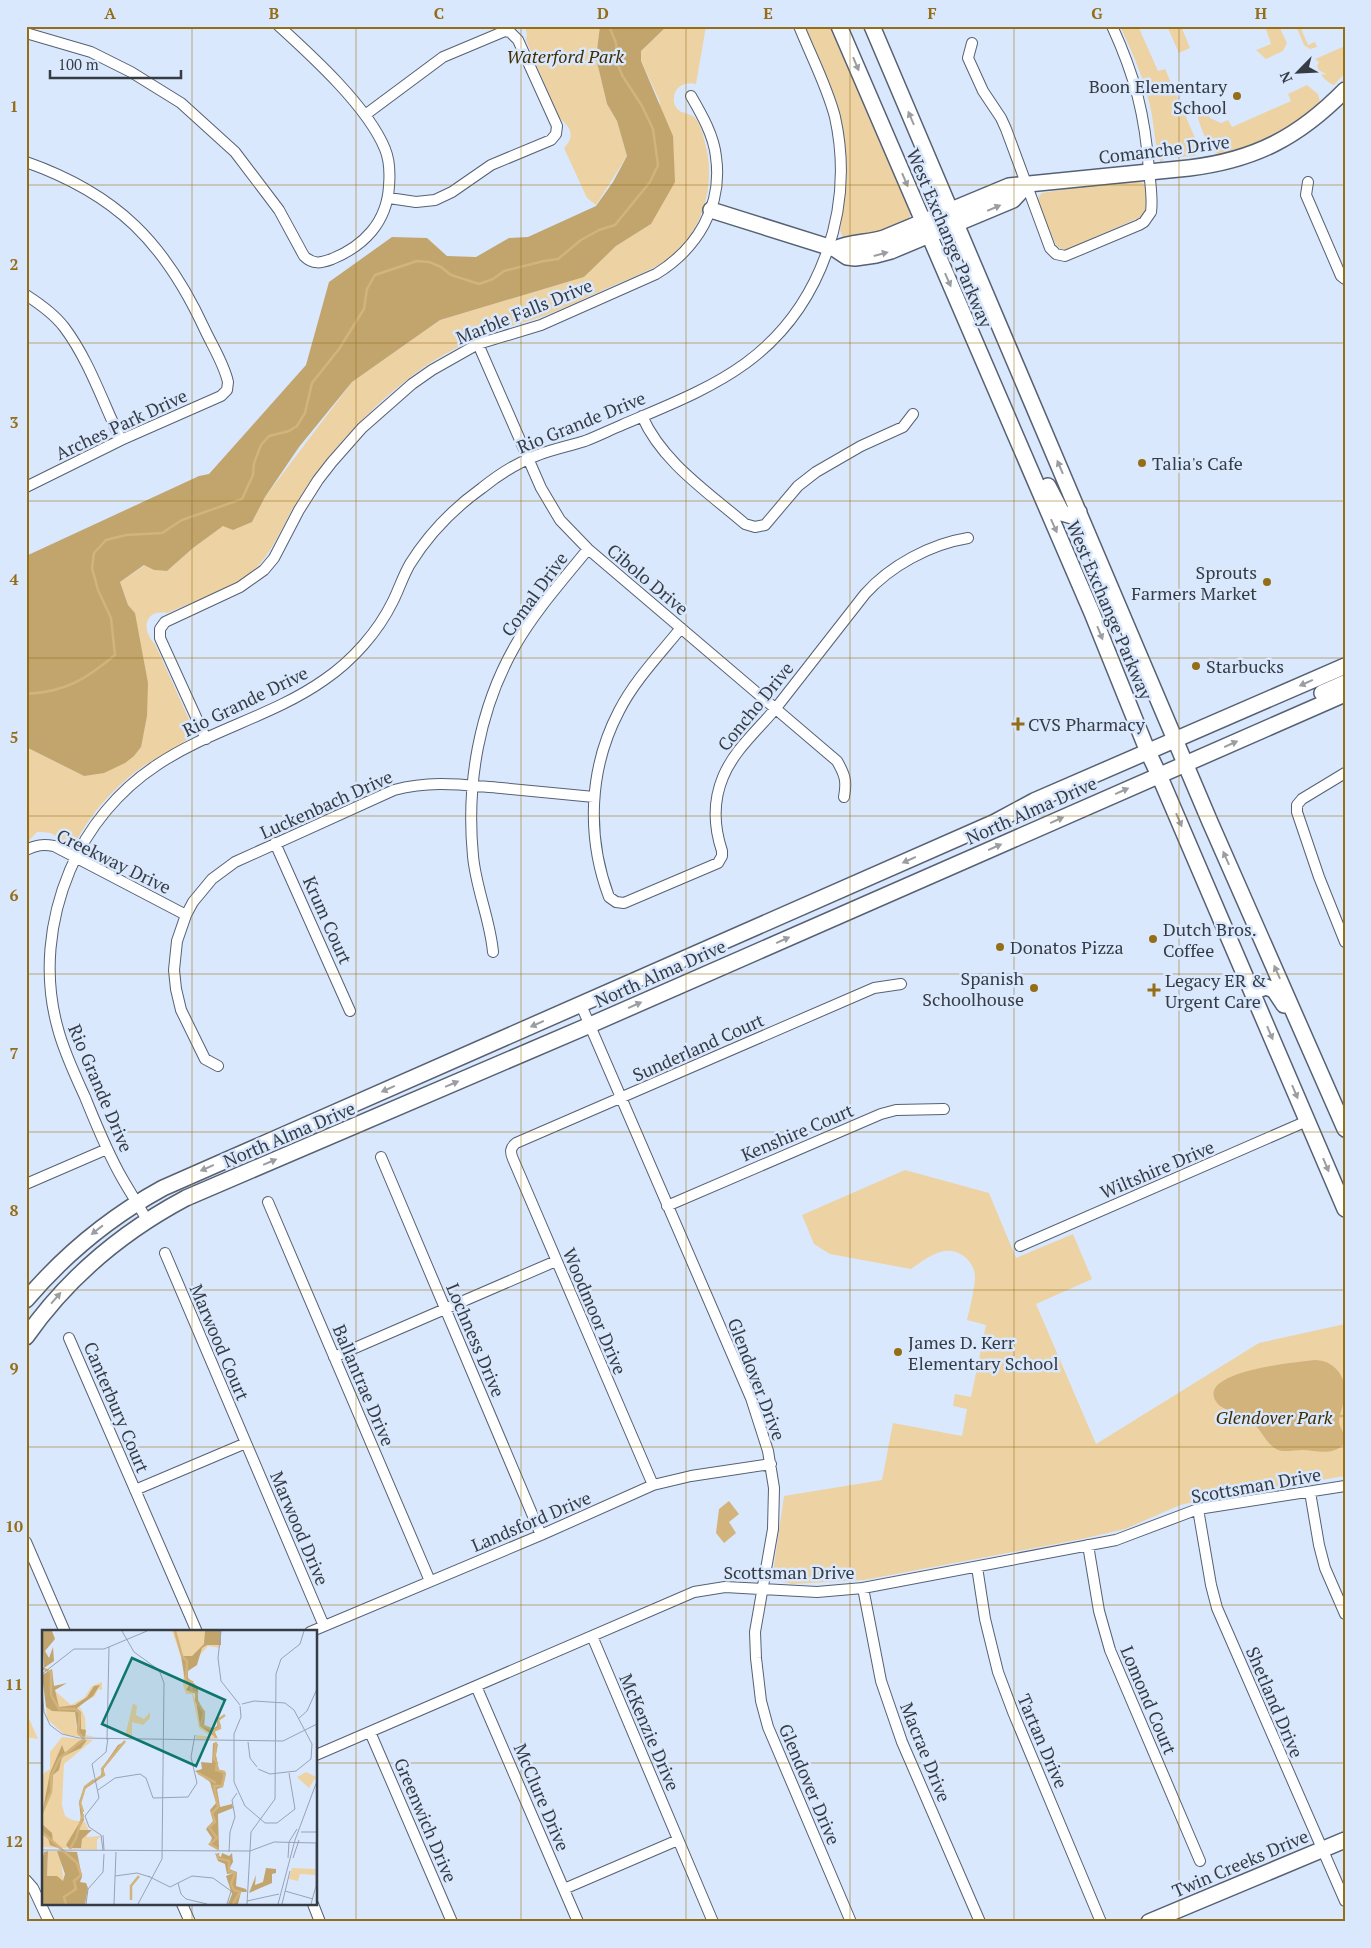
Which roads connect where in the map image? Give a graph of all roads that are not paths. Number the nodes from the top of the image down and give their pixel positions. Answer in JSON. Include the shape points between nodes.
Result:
{"nodes":[{"id":1,"x":279,"y":26,"type":"edge"},
{"id":2,"x":799,"y":26,"type":"edge"},
{"id":3,"x":840,"y":26,"type":"edge"},
{"id":4,"x":862,"y":26,"type":"edge"},
{"id":5,"x":872,"y":26,"type":"edge"},
{"id":6,"x":1112,"y":26,"type":"edge"},
{"id":7,"x":26,"y":33,"type":"edge"},
{"id":8,"x":972,"y":43,"type":"dead end"},
{"id":9,"x":888,"y":64,"type":"junction"},
{"id":10,"x":1345,"y":90,"type":"edge"},
{"id":11,"x":691,"y":96,"type":"dead end"},
{"id":12,"x":366,"y":115,"type":"junction"},
{"id":13,"x":26,"y":162,"type":"edge"},
{"id":14,"x":1149,"y":172,"type":"junction"},
{"id":15,"x":1308,"y":182,"type":"dead end"},
{"id":16,"x":1026,"y":186,"type":"junction"},
{"id":17,"x":388,"y":198,"type":"junction"},
{"id":18,"x":711,"y":210,"type":"junction"},
{"id":19,"x":954,"y":218,"type":"junction"},
{"id":20,"x":926,"y":229,"type":"junction"},
{"id":21,"x":832,"y":248,"type":"junction"},
{"id":22,"x":1345,"y":278,"type":"edge"},
{"id":23,"x":26,"y":295,"type":"edge"},
{"id":24,"x":478,"y":344,"type":"junction"},
{"id":25,"x":990,"y":378,"type":"junction"},
{"id":26,"x":913,"y":414,"type":"dead end"},
{"id":27,"x":642,"y":416,"type":"junction"},
{"id":28,"x":121,"y":440,"type":"junction"},
{"id":29,"x":528,"y":459,"type":"junction"},
{"id":30,"x":26,"y":487,"type":"edge"},
{"id":31,"x":1079,"y":512,"type":"junction"},
{"id":32,"x":968,"y":538,"type":"dead end"},
{"id":33,"x":588,"y":549,"type":"junction"},
{"id":34,"x":681,"y":628,"type":"junction"},
{"id":35,"x":1345,"y":666,"type":"edge"},
{"id":36,"x":1345,"y":683,"type":"edge"},
{"id":37,"x":1345,"y":694,"type":"edge"},
{"id":38,"x":775,"y":708,"type":"junction"},
{"id":39,"x":1286,"y":720,"type":"junction"},
{"id":40,"x":206,"y":739,"type":"junction"},
{"id":41,"x":1176,"y":740,"type":"junction"},
{"id":42,"x":1148,"y":752,"type":"junction"},
{"id":43,"x":1186,"y":764,"type":"junction"},
{"id":44,"x":1345,"y":773,"type":"edge"},
{"id":45,"x":1159,"y":775,"type":"junction"},
{"id":46,"x":473,"y":786,"type":"junction"},
{"id":47,"x":594,"y":797,"type":"junction"},
{"id":48,"x":844,"y":797,"type":"dead end"},
{"id":49,"x":953,"y":840,"type":"junction"},
{"id":50,"x":275,"y":843,"type":"junction"},
{"id":51,"x":26,"y":850,"type":"edge"},
{"id":52,"x":75,"y":858,"type":"junction"},
{"id":53,"x":963,"y":861,"type":"junction"},
{"id":54,"x":186,"y":915,"type":"junction"},
{"id":55,"x":1345,"y":942,"type":"edge"},
{"id":56,"x":494,"y":952,"type":"dead end"},
{"id":57,"x":901,"y":984,"type":"dead end"},
{"id":58,"x":1252,"y":992,"type":"junction"},
{"id":59,"x":581,"y":1005,"type":"junction"},
{"id":60,"x":350,"y":1011,"type":"dead end"},
{"id":61,"x":590,"y":1025,"type":"junction"},
{"id":62,"x":218,"y":1066,"type":"dead end"},
{"id":63,"x":1320,"y":1071,"type":"junction"},
{"id":64,"x":621,"y":1098,"type":"junction"},
{"id":65,"x":944,"y":1109,"type":"dead end"},
{"id":66,"x":1307,"y":1122,"type":"junction"},
{"id":67,"x":1345,"y":1129,"type":"edge"},
{"id":68,"x":511,"y":1148,"type":"joint"},
{"id":69,"x":107,"y":1149,"type":"junction"},
{"id":70,"x":380,"y":1157,"type":"dead end"},
{"id":71,"x":26,"y":1184,"type":"edge"},
{"id":72,"x":137,"y":1202,"type":"junction"},
{"id":73,"x":268,"y":1202,"type":"dead end"},
{"id":74,"x":668,"y":1206,"type":"junction"},
{"id":75,"x":1345,"y":1209,"type":"edge"},
{"id":76,"x":147,"y":1220,"type":"junction"},
{"id":77,"x":1020,"y":1246,"type":"dead end"},
{"id":78,"x":165,"y":1253,"type":"dead end"},
{"id":79,"x":556,"y":1261,"type":"junction"},
{"id":80,"x":26,"y":1300,"type":"edge"},
{"id":81,"x":445,"y":1309,"type":"junction"},
{"id":82,"x":26,"y":1337,"type":"edge"},
{"id":83,"x":69,"y":1338,"type":"dead end"},
{"id":84,"x":334,"y":1357,"type":"junction"},
{"id":85,"x":246,"y":1443,"type":"junction"},
{"id":86,"x":771,"y":1464,"type":"junction"},
{"id":87,"x":653,"y":1485,"type":"junction"},
{"id":88,"x":1345,"y":1486,"type":"edge"},
{"id":89,"x":135,"y":1490,"type":"junction"},
{"id":90,"x":1310,"y":1492,"type":"junction"},
{"id":91,"x":1198,"y":1510,"type":"junction"},
{"id":92,"x":541,"y":1535,"type":"junction"},
{"id":93,"x":26,"y":1542,"type":"edge"},
{"id":94,"x":1088,"y":1546,"type":"junction"},
{"id":95,"x":977,"y":1566,"type":"junction"},
{"id":96,"x":430,"y":1581,"type":"junction"},
{"id":97,"x":762,"y":1588,"type":"junction"},
{"id":98,"x":863,"y":1588,"type":"junction"},
{"id":99,"x":1345,"y":1614,"type":"edge"},
{"id":100,"x":324,"y":1626,"type":"junction"},
{"id":101,"x":64,"y":1630,"type":"edge"},
{"id":102,"x":196,"y":1630,"type":"edge"},
{"id":103,"x":315,"y":1630,"type":"edge"},
{"id":104,"x":592,"y":1636,"type":"junction"},
{"id":105,"x":476,"y":1686,"type":"junction"},
{"id":106,"x":370,"y":1732,"type":"junction"},
{"id":107,"x":318,"y":1754,"type":"edge"},
{"id":108,"x":678,"y":1840,"type":"junction"},
{"id":109,"x":1345,"y":1840,"type":"edge"},
{"id":110,"x":1321,"y":1850,"type":"junction"},
{"id":111,"x":1200,"y":1861,"type":"dead end"},
{"id":112,"x":26,"y":1880,"type":"edge"},
{"id":113,"x":564,"y":1889,"type":"junction"},
{"id":114,"x":1345,"y":1902,"type":"edge"},
{"id":115,"x":183,"y":1906,"type":"edge"},
{"id":116,"x":314,"y":1906,"type":"edge"},
{"id":117,"x":49,"y":1922,"type":"edge"},
{"id":118,"x":190,"y":1922,"type":"edge"},
{"id":119,"x":320,"y":1922,"type":"edge"},
{"id":120,"x":452,"y":1922,"type":"edge"},
{"id":121,"x":578,"y":1922,"type":"edge"},
{"id":122,"x":713,"y":1922,"type":"edge"},
{"id":123,"x":851,"y":1922,"type":"edge"},
{"id":124,"x":980,"y":1922,"type":"edge"},
{"id":125,"x":1102,"y":1922,"type":"edge"},
{"id":126,"x":1149,"y":1922,"type":"edge"}],
"edges":[{"from":1,"to":12,"type":"street","via":[[312,56]]},
{"from":2,"to":21,"type":"street","name":"Rio Grande Drive","via":[[828,94],[839,140],[840,201]]},
{"from":3,"to":20,"type":"main road","name":"West Exchange Parkway","one_way":true},
{"from":4,"to":9,"type":"main road","via":[[870,44]]},
{"from":5,"to":9,"type":"main road","name":"West Exchange Parkway"},
{"from":6,"to":14,"type":"street","via":[[1142,109]]},
{"from":7,"to":17,"type":"street","via":[[91,52],[132,72],[181,104],[235,152],[279,210],[310,262],[320,263],[346,253],[365,240],[377,225]]},
{"from":8,"to":16,"type":"street","via":[[968,58],[983,91],[1004,124]]},
{"from":19,"to":9,"type":"main road","name":"West Exchange Parkway","one_way":true},
{"from":10,"to":14,"type":"main road","name":"Comanche Drive","via":[[1312,121],[1261,151],[1215,165]]},
{"from":11,"to":18,"type":"street","name":"Marble Falls Drive","via":[[702,115],[716,156],[716,191]]},
{"from":12,"to":17,"type":"street","via":[[385,149],[390,172]]},
{"from":12,"to":17,"type":"street","via":[[444,56],[510,32],[518,40],[557,126],[551,140],[491,165],[435,200],[416,202]]},
{"from":13,"to":28,"type":"street","name":"Arches Park Drive","via":[[97,194],[146,236],[175,273],[196,309],[227,378],[228,388],[220,396]]},
{"from":14,"to":16,"type":"main road","name":"Comanche Drive"},
{"from":14,"to":16,"type":"street","via":[[1152,205],[1149,218],[1064,256],[1050,248]]},
{"from":15,"to":22,"type":"street","via":[[1306,194],[1341,276]]},
{"from":16,"to":19,"type":"main road","via":[[1013,200]]},
{"from":18,"to":21,"type":"main road"},
{"from":18,"to":24,"type":"street","name":"Marble Falls Drive","via":[[692,244],[671,265],[656,274],[541,325]]},
{"from":19,"to":20,"type":"main road"},
{"from":31,"to":19,"type":"main road","name":"West Exchange Parkway","one_way":true},
{"from":20,"to":21,"type":"main road","via":[[891,251],[864,257],[846,257]]},
{"from":20,"to":25,"type":"main road","name":"West Exchange Parkway","one_way":true},
{"from":21,"to":27,"type":"street","name":"Rio Grande Drive","via":[[794,314],[761,351],[716,382]]},
{"from":23,"to":28,"type":"street","via":[[63,326],[79,350]]},
{"from":24,"to":29,"type":"street","name":"Cibolo Drive"},
{"from":24,"to":40,"type":"street","name":"Marble Falls Drive","via":[[412,384],[362,428],[318,480],[283,544],[264,570],[240,587],[162,625],[160,638]]},
{"from":25,"to":31,"type":"main road","via":[[1016,416],[1059,509],[1067,516]]},
{"from":25,"to":42,"type":"main road","name":"West Exchange Parkway","one_way":true,"via":[[1092,613]]},
{"from":26,"to":27,"type":"street","via":[[903,427],[854,449],[816,472],[798,486],[765,525],[755,527],[745,524],[674,463],[656,442]]},
{"from":27,"to":29,"type":"street","name":"Rio Grande Drive"},
{"from":28,"to":30,"type":"street","name":"Arches Park Drive"},
{"from":29,"to":33,"type":"street","name":"Cibolo Drive","via":[[550,504]]},
{"from":29,"to":40,"type":"street","name":"Rio Grande Drive","via":[[483,487],[430,536],[406,570],[386,614],[341,667],[307,692]]},
{"from":31,"to":41,"type":"main road","name":"West Exchange Parkway"},
{"from":32,"to":38,"type":"street","name":"Concho Drive","via":[[954,540],[905,561],[882,576]]},
{"from":33,"to":34,"type":"street","name":"Cibolo Drive"},
{"from":33,"to":46,"type":"street","name":"Comal Drive","via":[[535,616],[506,664],[486,716],[477,750]]},
{"from":34,"to":38,"type":"street","name":"Cibolo Drive"},
{"from":34,"to":47,"type":"street","via":[[619,710],[602,752]]},
{"from":35,"to":41,"type":"main road","name":"North Alma Drive","one_way":true},
{"from":36,"to":39,"type":"main road","via":[[1301,703]]},
{"from":37,"to":39,"type":"main road","name":"North Alma Drive"},
{"from":38,"to":47,"type":"street","name":"Concho Drive","via":[[733,758],[722,778],[715,813],[722,852],[718,863],[624,903],[616,902],[609,897],[600,868],[594,829]]},
{"from":38,"to":48,"type":"street","name":"Cibolo Drive","via":[[837,761],[847,784]]},
{"from":43,"to":39,"type":"main road","name":"North Alma Drive","one_way":true},
{"from":40,"to":52,"type":"street","name":"Rio Grande Drive","via":[[167,759],[132,784],[100,818]]},
{"from":41,"to":42,"type":"main road","name":"North Alma Drive"},
{"from":41,"to":43,"type":"main road","name":"West Exchange Parkway"},
{"from":42,"to":45,"type":"main road","name":"West Exchange Parkway"},
{"from":42,"to":49,"type":"main road","name":"North Alma Drive","via":[[1026,804]]},
{"from":43,"to":45,"type":"main road","name":"North Alma Drive"},
{"from":63,"to":43,"type":"main road","name":"West Exchange Parkway","one_way":true},
{"from":44,"to":55,"type":"street","via":[[1308,794],[1297,805],[1302,829]]},
{"from":53,"to":45,"type":"main road","name":"North Alma Drive","one_way":true},
{"from":45,"to":58,"type":"main road","name":"West Exchange Parkway","one_way":true},
{"from":46,"to":47,"type":"street","name":"Luckenbach Drive"},
{"from":46,"to":50,"type":"street","name":"Luckenbach Drive","via":[[433,783],[394,790]]},
{"from":46,"to":56,"type":"street","name":"Comal Drive","via":[[473,857]]},
{"from":49,"to":53,"type":"main road"},
{"from":49,"to":59,"type":"main road","name":"North Alma Drive","one_way":true},
{"from":50,"to":54,"type":"street","name":"Luckenbach Drive","via":[[226,867],[201,891]]},
{"from":50,"to":60,"type":"street","name":"Krum Court"},
{"from":51,"to":52,"type":"street","name":"Creekway Drive","via":[[46,844]]},
{"from":52,"to":54,"type":"street","name":"Creekway Drive"},
{"from":52,"to":69,"type":"street","name":"Rio Grande Drive","via":[[52,932],[49,968],[52,1002],[63,1046]]},
{"from":61,"to":53,"type":"main road","name":"North Alma Drive","one_way":true},
{"from":54,"to":62,"type":"street","name":"Luckenbach Drive","via":[[175,955],[176,989],[204,1059]]},
{"from":57,"to":64,"type":"street","name":"Sunderland Court","via":[[874,988]]},
{"from":58,"to":63,"type":"main road","via":[[1266,987],[1280,996],[1306,1054]]},
{"from":58,"to":66,"type":"main road","name":"West Exchange Parkway","one_way":true},
{"from":59,"to":61,"type":"street","name":"Glendover Drive"},
{"from":59,"to":72,"type":"main road","name":"North Alma Drive","one_way":true,"via":[[193,1174]]},
{"from":61,"to":64,"type":"street","name":"Glendover Drive"},
{"from":76,"to":61,"type":"main road","name":"North Alma Drive","one_way":true,"via":[[193,1195]]},
{"from":63,"to":67,"type":"main road","name":"West Exchange Parkway"},
{"from":64,"to":68,"type":"street","name":"Sunderland Court"},
{"from":64,"to":74,"type":"street","name":"Glendover Drive"},
{"from":65,"to":74,"type":"street","name":"Kenshire Court","via":[[896,1110],[881,1114]]},
{"from":66,"to":75,"type":"main road","name":"West Exchange Parkway","one_way":true},
{"from":66,"to":77,"type":"street","name":"Wiltshire Drive"},
{"from":68,"to":79,"type":"street","name":"Woodmoor Drive"},
{"from":69,"to":71,"type":"street"},
{"from":69,"to":72,"type":"street","name":"Rio Grande Drive"},
{"from":70,"to":81,"type":"street","name":"Lochness Drive"},
{"from":72,"to":76,"type":"street","name":"Rio Grande Drive"},
{"from":72,"to":80,"type":"main road","name":"North Alma Drive","one_way":true,"via":[[70,1253]]},
{"from":73,"to":84,"type":"street","name":"Ballantrae Drive"},
{"from":74,"to":86,"type":"street","name":"Glendover Drive","via":[[751,1398]]},
{"from":82,"to":76,"type":"main road","name":"North Alma Drive","one_way":true,"via":[[79,1274]]},
{"from":78,"to":85,"type":"street","name":"Marwood Court"},
{"from":79,"to":81,"type":"street"},
{"from":79,"to":87,"type":"street","name":"Woodmoor Drive"},
{"from":81,"to":84,"type":"street"},
{"from":81,"to":92,"type":"street","name":"Lochness Drive"},
{"from":83,"to":89,"type":"street","name":"Canterbury Court"},
{"from":84,"to":96,"type":"street","name":"Ballantrae Drive"},
{"from":85,"to":89,"type":"street"},
{"from":85,"to":100,"type":"street","name":"Marwood Drive"},
{"from":86,"to":87,"type":"street","name":"Landsford Drive"},
{"from":86,"to":97,"type":"street","name":"Glendover Drive","via":[[774,1511]]},
{"from":87,"to":92,"type":"street","name":"Landsford Drive"},
{"from":88,"to":90,"type":"street","name":"Scottsman Drive"},
{"from":89,"to":102,"type":"street","name":"Canterbury Court"},
{"from":90,"to":91,"type":"street","name":"Scottsman Drive"},
{"from":90,"to":99,"type":"street","via":[[1325,1568]]},
{"from":91,"to":94,"type":"street","name":"Scottsman Drive","via":[[1129,1536]]},
{"from":91,"to":110,"type":"street","name":"Shetland Drive","via":[[1217,1608]]},
{"from":92,"to":96,"type":"street","name":"Landsford Drive"},
{"from":93,"to":101,"type":"street"},
{"from":94,"to":95,"type":"street","name":"Scottsman Drive"},
{"from":94,"to":111,"type":"street","name":"Lomond Court","via":[[1099,1611],[1110,1650]]},
{"from":95,"to":98,"type":"street","name":"Scottsman Drive"},
{"from":95,"to":125,"type":"street","name":"Tartan Drive","via":[[998,1672]]},
{"from":96,"to":100,"type":"street","name":"Landsford Drive"},
{"from":97,"to":98,"type":"street","name":"Scottsman Drive","via":[[817,1592]]},
{"from":97,"to":104,"type":"street","name":"Scottsman Drive","via":[[694,1592]]},
{"from":97,"to":123,"type":"street","name":"Glendover Drive","via":[[755,1632],[756,1658],[768,1727]]},
{"from":98,"to":124,"type":"street","name":"Macrae Drive","via":[[881,1681],[902,1742]]},
{"from":100,"to":103,"type":"street","name":"Landsford Drive"},
{"from":104,"to":105,"type":"street","name":"Scottsman Drive"},
{"from":104,"to":108,"type":"street","name":"McKenzie Drive"},
{"from":105,"to":106,"type":"street","name":"Scottsman Drive"},
{"from":105,"to":113,"type":"street","name":"McClure Drive"},
{"from":106,"to":107,"type":"street","name":"Scottsman Drive"},
{"from":106,"to":120,"type":"street","name":"Greenwich Drive"},
{"from":108,"to":113,"type":"street"},
{"from":108,"to":122,"type":"street","name":"McKenzie Drive"},
{"from":109,"to":110,"type":"main road","name":"Twin Creeks Drive"},
{"from":110,"to":114,"type":"street","name":"Shetland Drive"},
{"from":110,"to":126,"type":"main road","name":"Twin Creeks Drive"},
{"from":112,"to":117,"type":"street"},
{"from":113,"to":121,"type":"street","name":"McClure Drive"},
{"from":115,"to":118,"type":"street"},
{"from":116,"to":119,"type":"street"}]}
